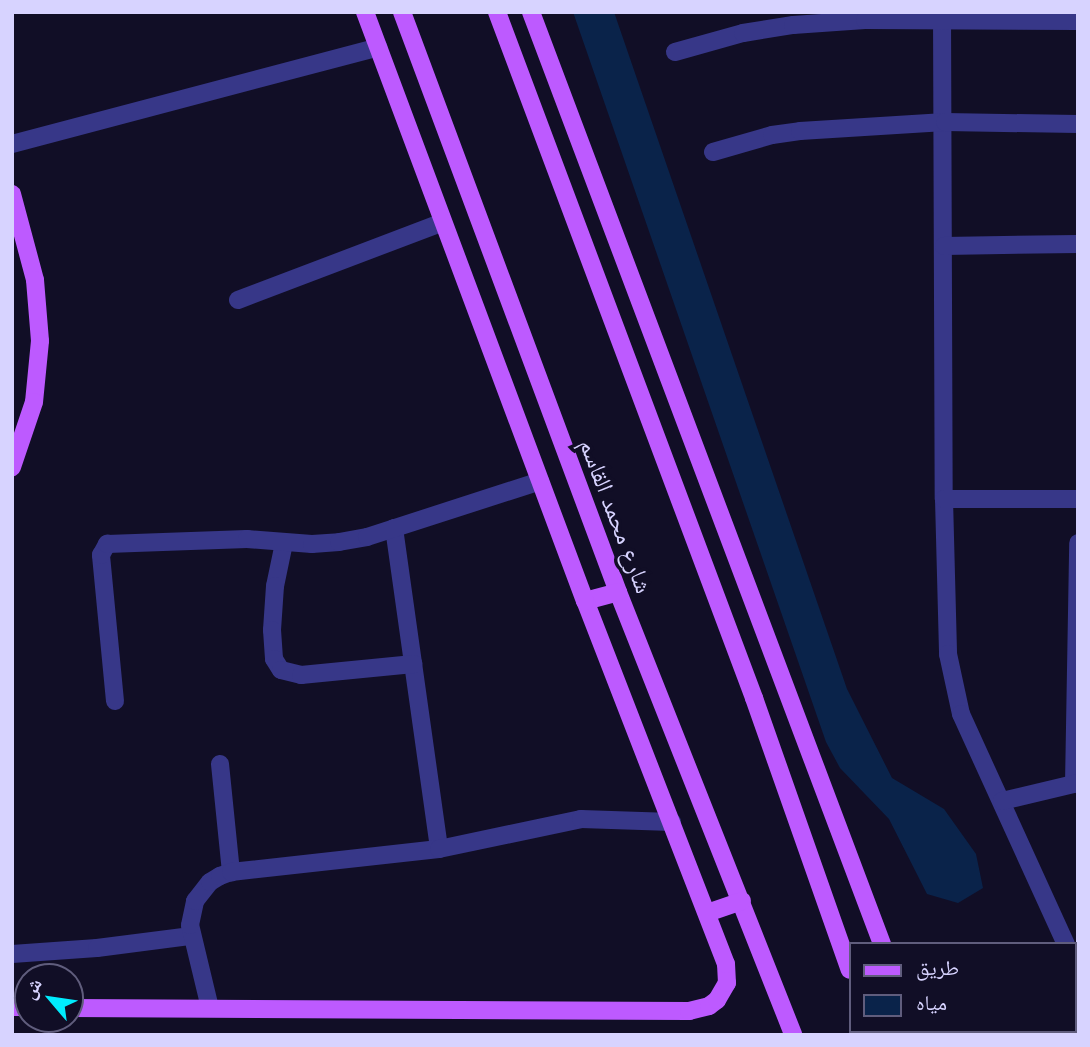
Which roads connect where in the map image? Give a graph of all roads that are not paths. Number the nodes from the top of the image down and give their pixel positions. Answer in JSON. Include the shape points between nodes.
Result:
{"nodes":[{"id":1,"x":365,"y":12,"type":"edge"},
{"id":2,"x":402,"y":12,"type":"edge"},
{"id":3,"x":497,"y":12,"type":"edge"},
{"id":4,"x":531,"y":12,"type":"edge"},
{"id":5,"x":942,"y":17,"type":"edge"},
{"id":6,"x":1078,"y":21,"type":"edge"},
{"id":7,"x":378,"y":47,"type":"junction"},
{"id":8,"x":675,"y":51,"type":"dead end"},
{"id":9,"x":945,"y":122,"type":"junction"},
{"id":10,"x":1078,"y":124,"type":"edge"},
{"id":11,"x":12,"y":144,"type":"edge"},
{"id":12,"x":713,"y":152,"type":"dead end"},
{"id":13,"x":12,"y":194,"type":"edge"},
{"id":14,"x":443,"y":222,"type":"junction"},
{"id":15,"x":1078,"y":244,"type":"edge"},
{"id":16,"x":943,"y":246,"type":"junction"},
{"id":17,"x":238,"y":300,"type":"dead end"},
{"id":18,"x":12,"y":467,"type":"edge"},
{"id":19,"x":540,"y":481,"type":"junction"},
{"id":20,"x":944,"y":499,"type":"junction"},
{"id":21,"x":1078,"y":499,"type":"edge"},
{"id":22,"x":394,"y":528,"type":"junction"},
{"id":23,"x":284,"y":543,"type":"junction"},
{"id":24,"x":1078,"y":543,"type":"edge"},
{"id":25,"x":618,"y":592,"type":"junction"},
{"id":26,"x":585,"y":601,"type":"junction"},
{"id":27,"x":413,"y":664,"type":"junction"},
{"id":28,"x":785,"y":687,"type":"junction"},
{"id":29,"x":754,"y":698,"type":"junction"},
{"id":30,"x":115,"y":701,"type":"dead end"},
{"id":31,"x":220,"y":764,"type":"dead end"},
{"id":32,"x":1076,"y":783,"type":"edge"},
{"id":33,"x":1002,"y":802,"type":"junction"},
{"id":34,"x":672,"y":822,"type":"junction"},
{"id":35,"x":439,"y":849,"type":"junction"},
{"id":36,"x":231,"y":872,"type":"junction"},
{"id":37,"x":742,"y":901,"type":"junction"},
{"id":38,"x":707,"y":913,"type":"junction"},
{"id":39,"x":191,"y":936,"type":"junction"},
{"id":40,"x":881,"y":942,"type":"edge"},
{"id":41,"x":1065,"y":942,"type":"edge"},
{"id":42,"x":12,"y":954,"type":"edge"},
{"id":43,"x":848,"y":965,"type":"edge"},
{"id":44,"x":84,"y":1008,"type":"edge"},
{"id":45,"x":210,"y":1009,"type":"junction"},
{"id":46,"x":793,"y":1035,"type":"edge"}],
"edges":[{"from":1,"to":7,"type":"main road"},
{"from":2,"to":25,"type":"main road","name":"شارع محمد القاسم"},
{"from":3,"to":29,"type":"main road"},
{"from":4,"to":28,"type":"main road"},
{"from":5,"to":6,"type":"street"},
{"from":5,"to":8,"type":"street","via":[[793,25]]},
{"from":5,"to":9,"type":"street"},
{"from":7,"to":11,"type":"street"},
{"from":7,"to":14,"type":"main road"},
{"from":9,"to":10,"type":"street"},
{"from":9,"to":12,"type":"street","via":[[800,131]]},
{"from":9,"to":16,"type":"street"},
{"from":13,"to":18,"type":"main road","via":[[35,280],[40,341],[34,402]]},
{"from":14,"to":17,"type":"street"},
{"from":14,"to":19,"type":"main road"},
{"from":15,"to":16,"type":"street"},
{"from":16,"to":20,"type":"street"},
{"from":19,"to":22,"type":"street"},
{"from":19,"to":26,"type":"main road"},
{"from":20,"to":21,"type":"street"},
{"from":20,"to":33,"type":"street","via":[[953,685],[965,723]]},
{"from":22,"to":23,"type":"street","via":[[339,542]]},
{"from":22,"to":27,"type":"street"},
{"from":23,"to":27,"type":"street","via":[[272,630],[274,659],[281,670],[294,676]]},
{"from":23,"to":30,"type":"street","via":[[111,543],[103,547]]},
{"from":24,"to":32,"type":"street"},
{"from":25,"to":26,"type":"main road"},
{"from":25,"to":37,"type":"main road","name":"شارع محمد القاسم"},
{"from":26,"to":34,"type":"main road"},
{"from":27,"to":35,"type":"street"},
{"from":28,"to":29,"type":"main road"},
{"from":28,"to":40,"type":"main road"},
{"from":29,"to":43,"type":"main road"},
{"from":31,"to":36,"type":"street"},
{"from":32,"to":33,"type":"street"},
{"from":33,"to":41,"type":"street"},
{"from":34,"to":35,"type":"street","via":[[581,819]]},
{"from":34,"to":38,"type":"main road"},
{"from":35,"to":36,"type":"street"},
{"from":36,"to":39,"type":"street","via":[[210,883],[195,901]]},
{"from":37,"to":38,"type":"main road"},
{"from":37,"to":46,"type":"main road","name":"شارع محمد القاسم"},
{"from":38,"to":45,"type":"main road","via":[[728,974],[717,1000],[699,1010]]},
{"from":39,"to":42,"type":"street"},
{"from":39,"to":45,"type":"street"},
{"from":44,"to":45,"type":"main road"}]}
